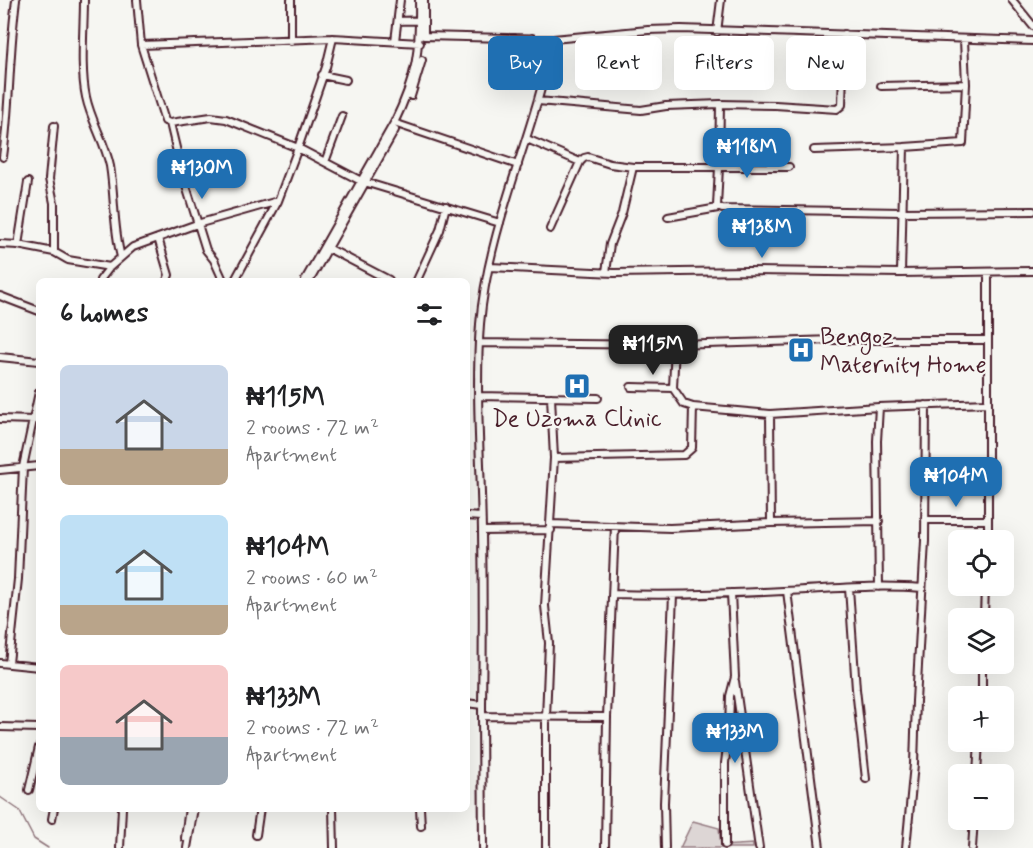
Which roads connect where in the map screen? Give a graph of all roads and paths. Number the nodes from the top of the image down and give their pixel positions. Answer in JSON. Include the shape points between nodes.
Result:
{"nodes":[{"id":1,"x":16,"y":0,"type":"edge"},
{"id":2,"x":84,"y":0,"type":"edge"},
{"id":3,"x":137,"y":0,"type":"edge"},
{"id":4,"x":291,"y":0,"type":"edge"},
{"id":5,"x":400,"y":0,"type":"edge"},
{"id":6,"x":422,"y":0,"type":"edge"},
{"id":7,"x":721,"y":0,"type":"edge"},
{"id":8,"x":1012,"y":0,"type":"edge"},
{"id":9,"x":422,"y":20,"type":"junction"},
{"id":10,"x":398,"y":21,"type":"junction"},
{"id":11,"x":1033,"y":26,"type":"edge"},
{"id":12,"x":717,"y":32,"type":"junction"},
{"id":13,"x":844,"y":34,"type":"junction"},
{"id":14,"x":424,"y":36,"type":"junction"},
{"id":15,"x":488,"y":37,"type":"edge"},
{"id":16,"x":333,"y":38,"type":"junction"},
{"id":17,"x":563,"y":38,"type":"edge"},
{"id":18,"x":964,"y":40,"type":"junction"},
{"id":19,"x":291,"y":41,"type":"junction"},
{"id":20,"x":395,"y":41,"type":"junction"},
{"id":21,"x":1033,"y":41,"type":"edge"},
{"id":22,"x":420,"y":43,"type":"junction"},
{"id":23,"x":141,"y":45,"type":"junction"},
{"id":24,"x":322,"y":75,"type":"junction"},
{"id":25,"x":346,"y":80,"type":"dead end"},
{"id":26,"x":966,"y":84,"type":"junction"},
{"id":27,"x":881,"y":86,"type":"dead end"},
{"id":28,"x":541,"y":90,"type":"edge"},
{"id":29,"x":538,"y":101,"type":"junction"},
{"id":30,"x":720,"y":104,"type":"junction"},
{"id":31,"x":342,"y":116,"type":"dead end"},
{"id":32,"x":170,"y":123,"type":"junction"},
{"id":33,"x":396,"y":124,"type":"junction"},
{"id":34,"x":54,"y":126,"type":"dead end"},
{"id":35,"x":526,"y":139,"type":"junction"},
{"id":36,"x":904,"y":147,"type":"junction"},
{"id":37,"x":298,"y":148,"type":"junction"},
{"id":38,"x":814,"y":150,"type":"dead end"},
{"id":39,"x":3,"y":157,"type":"dead end"},
{"id":40,"x":326,"y":162,"type":"junction"},
{"id":41,"x":580,"y":162,"type":"junction"},
{"id":42,"x":518,"y":165,"type":"junction"},
{"id":43,"x":633,"y":167,"type":"junction"},
{"id":44,"x":719,"y":167,"type":"junction"},
{"id":45,"x":789,"y":167,"type":"dead end"},
{"id":46,"x":364,"y":181,"type":"junction"},
{"id":47,"x":28,"y":182,"type":"dead end"},
{"id":48,"x":278,"y":201,"type":"junction"},
{"id":49,"x":446,"y":206,"type":"junction"},
{"id":50,"x":718,"y":208,"type":"junction"},
{"id":51,"x":1033,"y":211,"type":"edge"},
{"id":52,"x":902,"y":212,"type":"junction"},
{"id":53,"x":668,"y":217,"type":"dead end"},
{"id":54,"x":500,"y":223,"type":"junction"},
{"id":55,"x":197,"y":224,"type":"junction"},
{"id":56,"x":550,"y":229,"type":"dead end"},
{"id":57,"x":158,"y":238,"type":"junction"},
{"id":58,"x":0,"y":244,"type":"edge"},
{"id":59,"x":18,"y":245,"type":"junction"},
{"id":60,"x":327,"y":247,"type":"junction"},
{"id":61,"x":54,"y":252,"type":"junction"},
{"id":62,"x":122,"y":258,"type":"junction"},
{"id":63,"x":110,"y":267,"type":"junction"},
{"id":64,"x":490,"y":267,"type":"junction"},
{"id":65,"x":1033,"y":271,"type":"edge"},
{"id":66,"x":606,"y":272,"type":"junction"},
{"id":67,"x":988,"y":272,"type":"junction"},
{"id":68,"x":901,"y":273,"type":"junction"},
{"id":69,"x":102,"y":278,"type":"edge"},
{"id":70,"x":168,"y":278,"type":"edge"},
{"id":71,"x":222,"y":278,"type":"edge"},
{"id":72,"x":236,"y":278,"type":"edge"},
{"id":73,"x":306,"y":278,"type":"edge"},
{"id":74,"x":311,"y":278,"type":"edge"},
{"id":75,"x":385,"y":278,"type":"edge"},
{"id":76,"x":418,"y":278,"type":"edge"},
{"id":77,"x":0,"y":296,"type":"edge"},
{"id":78,"x":36,"y":309,"type":"edge"},
{"id":79,"x":987,"y":340,"type":"junction"},
{"id":80,"x":480,"y":344,"type":"junction"},
{"id":81,"x":675,"y":345,"type":"junction"},
{"id":82,"x":0,"y":357,"type":"edge"},
{"id":83,"x":36,"y":361,"type":"edge"},
{"id":84,"x":631,"y":387,"type":"dead end"},
{"id":85,"x":674,"y":388,"type":"junction"},
{"id":86,"x":479,"y":396,"type":"junction"},
{"id":87,"x":551,"y":397,"type":"junction"},
{"id":88,"x":598,"y":398,"type":"dead end"},
{"id":89,"x":988,"y":403,"type":"junction"},
{"id":90,"x":926,"y":405,"type":"junction"},
{"id":91,"x":879,"y":406,"type":"junction"},
{"id":92,"x":693,"y":407,"type":"junction"},
{"id":93,"x":36,"y":409,"type":"edge"},
{"id":94,"x":770,"y":414,"type":"junction"},
{"id":95,"x":0,"y":419,"type":"edge"},
{"id":96,"x":34,"y":420,"type":"junction"},
{"id":97,"x":554,"y":458,"type":"junction"},
{"id":98,"x":36,"y":466,"type":"edge"},
{"id":99,"x":23,"y":467,"type":"junction"},
{"id":100,"x":0,"y":470,"type":"edge"},
{"id":101,"x":470,"y":516,"type":"edge"},
{"id":102,"x":481,"y":517,"type":"junction"},
{"id":103,"x":925,"y":520,"type":"junction"},
{"id":104,"x":988,"y":520,"type":"junction"},
{"id":105,"x":879,"y":521,"type":"junction"},
{"id":106,"x":771,"y":523,"type":"junction"},
{"id":107,"x":615,"y":526,"type":"junction"},
{"id":108,"x":551,"y":527,"type":"junction"},
{"id":109,"x":988,"y":530,"type":"edge"},
{"id":110,"x":482,"y":531,"type":"junction"},
{"id":111,"x":879,"y":587,"type":"junction"},
{"id":112,"x":849,"y":588,"type":"junction"},
{"id":113,"x":922,"y":588,"type":"junction"},
{"id":114,"x":787,"y":591,"type":"junction"},
{"id":115,"x":731,"y":593,"type":"junction"},
{"id":116,"x":613,"y":594,"type":"junction"},
{"id":117,"x":673,"y":595,"type":"junction"},
{"id":118,"x":0,"y":663,"type":"edge"},
{"id":119,"x":9,"y":663,"type":"junction"},
{"id":120,"x":36,"y":667,"type":"edge"},
{"id":121,"x":735,"y":677,"type":"junction"},
{"id":122,"x":470,"y":704,"type":"edge"},
{"id":123,"x":482,"y":705,"type":"junction"},
{"id":124,"x":482,"y":717,"type":"junction"},
{"id":125,"x":607,"y":717,"type":"junction"},
{"id":126,"x":546,"y":718,"type":"junction"},
{"id":127,"x":0,"y":728,"type":"edge"},
{"id":128,"x":36,"y":728,"type":"edge"},
{"id":129,"x":36,"y":760,"type":"edge"},
{"id":130,"x":866,"y":779,"type":"dead end"},
{"id":131,"x":29,"y":790,"type":"dead end"},
{"id":132,"x":53,"y":812,"type":"edge"},
{"id":133,"x":122,"y":812,"type":"edge"},
{"id":134,"x":189,"y":812,"type":"edge"},
{"id":135,"x":193,"y":812,"type":"edge"},
{"id":136,"x":259,"y":812,"type":"edge"},
{"id":137,"x":333,"y":812,"type":"edge"},
{"id":138,"x":420,"y":812,"type":"edge"},
{"id":139,"x":52,"y":819,"type":"dead end"},
{"id":140,"x":421,"y":826,"type":"dead end"},
{"id":141,"x":973,"y":830,"type":"edge"},
{"id":142,"x":256,"y":835,"type":"dead end"},
{"id":143,"x":725,"y":845,"type":"dead end"},
{"id":144,"x":120,"y":848,"type":"edge"},
{"id":145,"x":185,"y":848,"type":"edge"},
{"id":146,"x":334,"y":848,"type":"edge"},
{"id":147,"x":483,"y":848,"type":"edge"},
{"id":148,"x":546,"y":848,"type":"edge"},
{"id":149,"x":605,"y":848,"type":"edge"},
{"id":150,"x":665,"y":848,"type":"edge"},
{"id":151,"x":759,"y":848,"type":"edge"},
{"id":152,"x":820,"y":848,"type":"edge"},
{"id":153,"x":906,"y":848,"type":"edge"},
{"id":154,"x":972,"y":848,"type":"edge"}],
"edges":[{"from":1,"to":39,"type":"street"},
{"from":2,"to":62,"type":"street","via":[[86,97],[110,166]]},
{"from":3,"to":23,"type":"street"},
{"from":4,"to":19,"type":"street"},
{"from":5,"to":10,"type":"street"},
{"from":6,"to":9,"type":"street"},
{"from":7,"to":12,"type":"street"},
{"from":8,"to":11,"type":"street"},
{"from":9,"to":10,"type":"street"},
{"from":9,"to":14,"type":"street"},
{"from":9,"to":22,"type":"street"},
{"from":10,"to":20,"type":"street"},
{"from":12,"to":13,"type":"street"},
{"from":12,"to":17,"type":"street","via":[[648,30]]},
{"from":13,"to":18,"type":"street"},
{"from":13,"to":30,"type":"street","via":[[841,108]]},
{"from":14,"to":15,"type":"street"},
{"from":14,"to":33,"type":"street","via":[[417,82]]},
{"from":16,"to":19,"type":"street"},
{"from":16,"to":20,"type":"street"},
{"from":16,"to":24,"type":"street"},
{"from":18,"to":21,"type":"street"},
{"from":18,"to":26,"type":"street"},
{"from":19,"to":23,"type":"street"},
{"from":20,"to":22,"type":"street"},
{"from":22,"to":33,"type":"street"},
{"from":23,"to":32,"type":"street","via":[[162,117]]},
{"from":24,"to":25,"type":"street"},
{"from":24,"to":37,"type":"street"},
{"from":26,"to":27,"type":"street"},
{"from":26,"to":36,"type":"street","via":[[963,142]]},
{"from":28,"to":29,"type":"street"},
{"from":29,"to":30,"type":"street","via":[[641,111]]},
{"from":29,"to":35,"type":"street"},
{"from":30,"to":44,"type":"street"},
{"from":31,"to":40,"type":"street"},
{"from":32,"to":37,"type":"street","via":[[211,117],[226,119]]},
{"from":32,"to":55,"type":"street"},
{"from":33,"to":42,"type":"street"},
{"from":33,"to":46,"type":"street"},
{"from":34,"to":61,"type":"street","via":[[50,179]]},
{"from":35,"to":41,"type":"street"},
{"from":35,"to":42,"type":"street"},
{"from":36,"to":38,"type":"street"},
{"from":36,"to":52,"type":"street"},
{"from":37,"to":40,"type":"street"},
{"from":37,"to":48,"type":"street"},
{"from":40,"to":46,"type":"street"},
{"from":41,"to":43,"type":"street","via":[[588,158]]},
{"from":41,"to":56,"type":"street"},
{"from":42,"to":54,"type":"street"},
{"from":43,"to":44,"type":"street"},
{"from":43,"to":66,"type":"street","via":[[610,244]]},
{"from":44,"to":45,"type":"street"},
{"from":44,"to":50,"type":"street"},
{"from":46,"to":49,"type":"street"},
{"from":46,"to":60,"type":"street"},
{"from":47,"to":59,"type":"street"},
{"from":48,"to":55,"type":"street"},
{"from":48,"to":72,"type":"street"},
{"from":49,"to":54,"type":"street"},
{"from":49,"to":76,"type":"street","via":[[440,230]]},
{"from":50,"to":52,"type":"street"},
{"from":50,"to":53,"type":"street"},
{"from":51,"to":52,"type":"street"},
{"from":52,"to":68,"type":"street"},
{"from":54,"to":64,"type":"street"},
{"from":55,"to":57,"type":"street"},
{"from":55,"to":71,"type":"street"},
{"from":57,"to":62,"type":"street","via":[[133,247]]},
{"from":57,"to":70,"type":"street"},
{"from":58,"to":59,"type":"street"},
{"from":59,"to":61,"type":"street"},
{"from":60,"to":73,"type":"street"},
{"from":60,"to":74,"type":"street"},
{"from":60,"to":75,"type":"street"},
{"from":61,"to":63,"type":"street","via":[[68,260]]},
{"from":62,"to":63,"type":"street"},
{"from":63,"to":69,"type":"street"},
{"from":64,"to":66,"type":"street"},
{"from":64,"to":80,"type":"street"},
{"from":65,"to":67,"type":"street"},
{"from":66,"to":68,"type":"street"},
{"from":67,"to":68,"type":"street"},
{"from":67,"to":79,"type":"street"},
{"from":77,"to":78,"type":"street"},
{"from":79,"to":81,"type":"street"},
{"from":79,"to":89,"type":"street"},
{"from":80,"to":81,"type":"street"},
{"from":80,"to":86,"type":"street"},
{"from":81,"to":85,"type":"street"},
{"from":82,"to":83,"type":"street"},
{"from":84,"to":85,"type":"street"},
{"from":85,"to":92,"type":"street","via":[[684,404]]},
{"from":86,"to":87,"type":"street"},
{"from":86,"to":102,"type":"street"},
{"from":87,"to":88,"type":"street"},
{"from":87,"to":97,"type":"street"},
{"from":89,"to":90,"type":"street"},
{"from":89,"to":104,"type":"street"},
{"from":90,"to":91,"type":"street"},
{"from":90,"to":103,"type":"street"},
{"from":91,"to":94,"type":"street"},
{"from":91,"to":105,"type":"street"},
{"from":92,"to":94,"type":"street"},
{"from":92,"to":97,"type":"street","via":[[692,448],[684,455]]},
{"from":93,"to":96,"type":"street"},
{"from":94,"to":106,"type":"street"},
{"from":95,"to":96,"type":"street"},
{"from":96,"to":99,"type":"street"},
{"from":97,"to":108,"type":"street"},
{"from":98,"to":99,"type":"street"},
{"from":99,"to":100,"type":"street"},
{"from":99,"to":119,"type":"street"},
{"from":101,"to":102,"type":"street"},
{"from":102,"to":110,"type":"street"},
{"from":103,"to":104,"type":"street"},
{"from":103,"to":113,"type":"street"},
{"from":104,"to":109,"type":"street"},
{"from":105,"to":106,"type":"street"},
{"from":105,"to":111,"type":"street"},
{"from":106,"to":107,"type":"street","via":[[670,528]]},
{"from":107,"to":108,"type":"street"},
{"from":107,"to":116,"type":"street"},
{"from":108,"to":110,"type":"street"},
{"from":108,"to":126,"type":"street","via":[[545,606],[549,643]]},
{"from":110,"to":123,"type":"street"},
{"from":111,"to":112,"type":"street"},
{"from":111,"to":113,"type":"street"},
{"from":112,"to":114,"type":"street"},
{"from":112,"to":130,"type":"street"},
{"from":113,"to":153,"type":"street"},
{"from":114,"to":115,"type":"street"},
{"from":114,"to":152,"type":"street"},
{"from":115,"to":117,"type":"street"},
{"from":115,"to":121,"type":"street"},
{"from":116,"to":117,"type":"street"},
{"from":116,"to":125,"type":"street"},
{"from":117,"to":150,"type":"street"},
{"from":118,"to":119,"type":"street"},
{"from":119,"to":120,"type":"street"},
{"from":121,"to":143,"type":"street","via":[[725,763]]},
{"from":121,"to":151,"type":"street"},
{"from":122,"to":123,"type":"street"},
{"from":123,"to":124,"type":"street"},
{"from":124,"to":126,"type":"street"},
{"from":124,"to":147,"type":"street"},
{"from":125,"to":126,"type":"street"},
{"from":125,"to":149,"type":"street"},
{"from":126,"to":148,"type":"street"},
{"from":127,"to":128,"type":"street"},
{"from":129,"to":131,"type":"street"},
{"from":132,"to":139,"type":"street"},
{"from":133,"to":144,"type":"street"},
{"from":134,"to":145,"type":"street"},
{"from":135,"to":145,"type":"street"},
{"from":136,"to":142,"type":"street"},
{"from":137,"to":146,"type":"street"},
{"from":138,"to":140,"type":"street"},
{"from":141,"to":154,"type":"street"}]}
